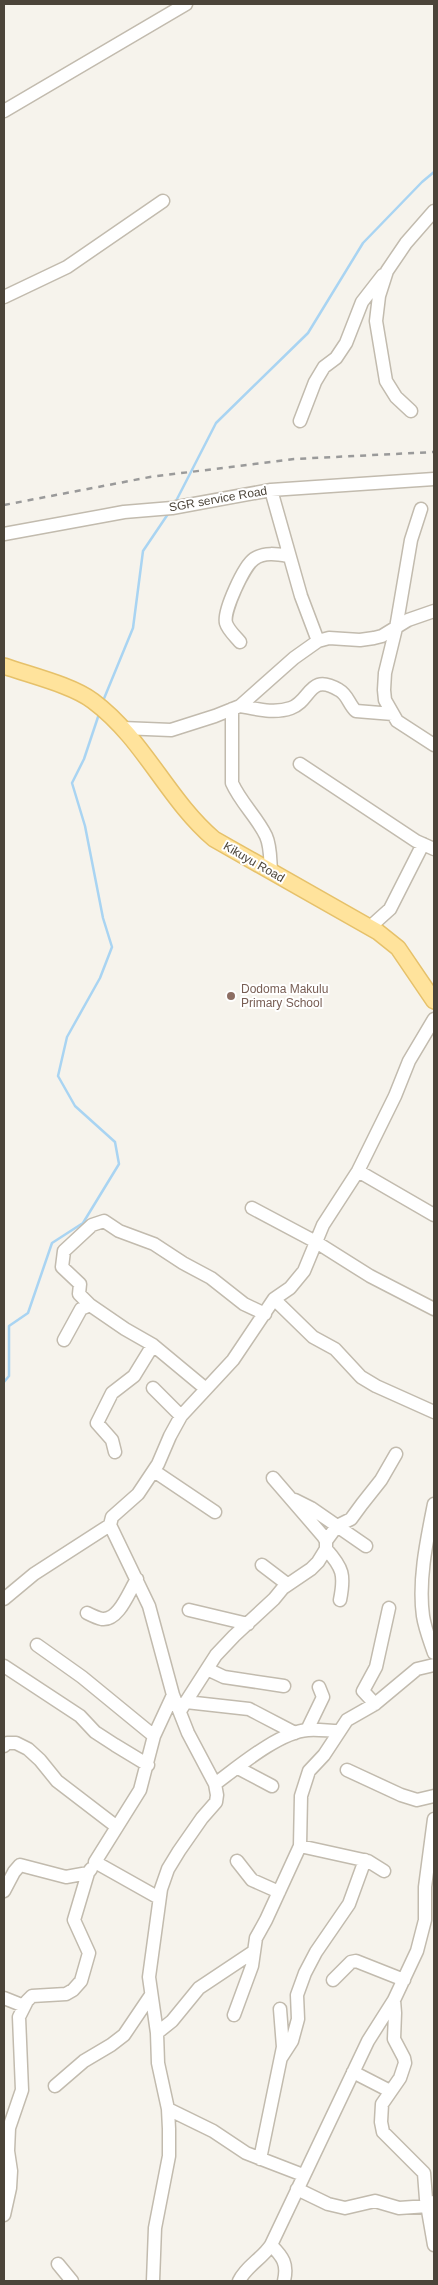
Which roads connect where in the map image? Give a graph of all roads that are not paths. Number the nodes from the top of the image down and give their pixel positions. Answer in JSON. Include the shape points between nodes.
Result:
{"nodes":[{"id":1,"x":186,"y":4,"type":"edge"},
{"id":2,"x":4,"y":111,"type":"edge"},
{"id":3,"x":163,"y":201,"type":"dead end"},
{"id":4,"x":434,"y":210,"type":"edge"},
{"id":5,"x":386,"y":271,"type":"junction"},
{"id":6,"x":4,"y":297,"type":"edge"},
{"id":7,"x":411,"y":411,"type":"dead end"},
{"id":8,"x":300,"y":421,"type":"dead end"},
{"id":9,"x":434,"y":479,"type":"edge"},
{"id":10,"x":270,"y":490,"type":"junction"},
{"id":11,"x":421,"y":509,"type":"dead end"},
{"id":12,"x":4,"y":534,"type":"edge"},
{"id":13,"x":288,"y":556,"type":"junction"},
{"id":14,"x":434,"y":611,"type":"edge"},
{"id":15,"x":396,"y":628,"type":"junction"},
{"id":16,"x":318,"y":641,"type":"junction"},
{"id":17,"x":240,"y":642,"type":"dead end"},
{"id":18,"x":4,"y":666,"type":"edge"},
{"id":19,"x":236,"y":707,"type":"junction"},
{"id":20,"x":393,"y":714,"type":"junction"},
{"id":21,"x":122,"y":728,"type":"junction"},
{"id":22,"x":434,"y":745,"type":"edge"},
{"id":23,"x":300,"y":764,"type":"dead end"},
{"id":24,"x":429,"y":846,"type":"edge"},
{"id":25,"x":271,"y":872,"type":"junction"},
{"id":26,"x":370,"y":927,"type":"junction"},
{"id":27,"x":434,"y":1002,"type":"edge"},
{"id":28,"x":434,"y":1019,"type":"edge"},
{"id":29,"x":358,"y":1171,"type":"junction"},
{"id":30,"x":252,"y":1208,"type":"dead end"},
{"id":31,"x":434,"y":1215,"type":"edge"},
{"id":32,"x":316,"y":1242,"type":"junction"},
{"id":33,"x":274,"y":1300,"type":"junction"},
{"id":34,"x":90,"y":1305,"type":"junction"},
{"id":35,"x":434,"y":1309,"type":"edge"},
{"id":36,"x":264,"y":1314,"type":"junction"},
{"id":37,"x":64,"y":1340,"type":"dead end"},
{"id":38,"x":153,"y":1345,"type":"junction"},
{"id":39,"x":153,"y":1388,"type":"dead end"},
{"id":40,"x":206,"y":1389,"type":"junction"},
{"id":41,"x":434,"y":1412,"type":"edge"},
{"id":42,"x":181,"y":1416,"type":"junction"},
{"id":43,"x":115,"y":1452,"type":"dead end"},
{"id":44,"x":396,"y":1454,"type":"dead end"},
{"id":45,"x":154,"y":1471,"type":"junction"},
{"id":46,"x":273,"y":1478,"type":"dead end"},
{"id":47,"x":290,"y":1498,"type":"junction"},
{"id":48,"x":434,"y":1504,"type":"edge"},
{"id":49,"x":214,"y":1512,"type":"dead end"},
{"id":50,"x":110,"y":1525,"type":"junction"},
{"id":51,"x":337,"y":1526,"type":"junction"},
{"id":52,"x":431,"y":1534,"type":"edge"},
{"id":53,"x":326,"y":1545,"type":"junction"},
{"id":54,"x":366,"y":1546,"type":"dead end"},
{"id":55,"x":262,"y":1565,"type":"dead end"},
{"id":56,"x":137,"y":1579,"type":"junction"},
{"id":57,"x":287,"y":1584,"type":"junction"},
{"id":58,"x":4,"y":1598,"type":"edge"},
{"id":59,"x":340,"y":1600,"type":"dead end"},
{"id":60,"x":389,"y":1608,"type":"dead end"},
{"id":61,"x":190,"y":1610,"type":"dead end"},
{"id":62,"x":87,"y":1613,"type":"dead end"},
{"id":63,"x":248,"y":1624,"type":"junction"},
{"id":64,"x":431,"y":1634,"type":"edge"},
{"id":65,"x":37,"y":1645,"type":"dead end"},
{"id":66,"x":434,"y":1653,"type":"edge"},
{"id":67,"x":434,"y":1665,"type":"edge"},
{"id":68,"x":4,"y":1666,"type":"edge"},
{"id":69,"x":207,"y":1669,"type":"junction"},
{"id":70,"x":284,"y":1686,"type":"dead end"},
{"id":71,"x":319,"y":1687,"type":"dead end"},
{"id":72,"x":172,"y":1695,"type":"junction"},
{"id":73,"x":375,"y":1704,"type":"junction"},
{"id":74,"x":183,"y":1706,"type":"junction"},
{"id":75,"x":301,"y":1732,"type":"junction"},
{"id":76,"x":339,"y":1732,"type":"junction"},
{"id":77,"x":154,"y":1736,"type":"junction"},
{"id":78,"x":4,"y":1746,"type":"edge"},
{"id":79,"x":148,"y":1765,"type":"junction"},
{"id":80,"x":238,"y":1768,"type":"junction"},
{"id":81,"x":347,"y":1770,"type":"dead end"},
{"id":82,"x":215,"y":1784,"type":"junction"},
{"id":83,"x":272,"y":1786,"type":"dead end"},
{"id":84,"x":434,"y":1796,"type":"edge"},
{"id":85,"x":434,"y":1819,"type":"edge"},
{"id":86,"x":117,"y":1827,"type":"junction"},
{"id":87,"x":300,"y":1846,"type":"junction"},
{"id":88,"x":365,"y":1860,"type":"junction"},
{"id":89,"x":237,"y":1861,"type":"dead end"},
{"id":90,"x":95,"y":1862,"type":"junction"},
{"id":91,"x":384,"y":1870,"type":"dead end"},
{"id":92,"x":88,"y":1873,"type":"junction"},
{"id":93,"x":4,"y":1891,"type":"edge"},
{"id":94,"x":279,"y":1892,"type":"junction"},
{"id":95,"x":159,"y":1898,"type":"junction"},
{"id":96,"x":430,"y":1921,"type":"edge"},
{"id":97,"x":252,"y":1952,"type":"junction"},
{"id":98,"x":333,"y":1980,"type":"dead end"},
{"id":99,"x":404,"y":1980,"type":"junction"},
{"id":100,"x":151,"y":1995,"type":"junction"},
{"id":101,"x":4,"y":1998,"type":"edge"},
{"id":102,"x":394,"y":2000,"type":"junction"},
{"id":103,"x":24,"y":2006,"type":"junction"},
{"id":104,"x":280,"y":2009,"type":"dead end"},
{"id":105,"x":234,"y":2015,"type":"dead end"},
{"id":106,"x":157,"y":2033,"type":"junction"},
{"id":107,"x":281,"y":2058,"type":"junction"},
{"id":108,"x":353,"y":2072,"type":"junction"},
{"id":109,"x":55,"y":2086,"type":"dead end"},
{"id":110,"x":390,"y":2091,"type":"junction"},
{"id":111,"x":168,"y":2109,"type":"junction"},
{"id":112,"x":6,"y":2128,"type":"edge"},
{"id":113,"x":260,"y":2159,"type":"junction"},
{"id":114,"x":424,"y":2173,"type":"junction"},
{"id":115,"x":303,"y":2175,"type":"junction"},
{"id":116,"x":7,"y":2182,"type":"edge"},
{"id":117,"x":434,"y":2183,"type":"edge"},
{"id":118,"x":297,"y":2190,"type":"junction"},
{"id":119,"x":431,"y":2204,"type":"edge"},
{"id":120,"x":4,"y":2215,"type":"edge"},
{"id":121,"x":271,"y":2245,"type":"junction"},
{"id":122,"x":434,"y":2245,"type":"edge"},
{"id":123,"x":58,"y":2264,"type":"dead end"},
{"id":124,"x":72,"y":2281,"type":"edge"},
{"id":125,"x":153,"y":2281,"type":"edge"},
{"id":126,"x":239,"y":2281,"type":"edge"},
{"id":127,"x":284,"y":2281,"type":"edge"}],
"edges":[{"from":1,"to":2,"type":"street"},
{"from":3,"to":6,"type":"street","via":[[67,267]]},
{"from":4,"to":5,"type":"street"},
{"from":5,"to":7,"type":"street","via":[[376,321],[383,371],[390,389]]},
{"from":5,"to":8,"type":"street","via":[[362,302],[346,343],[315,382]]},
{"from":9,"to":10,"type":"street","name":"SGR service Road"},
{"from":10,"to":12,"type":"street","name":"SGR service Road"},
{"from":10,"to":13,"type":"street"},
{"from":11,"to":15,"type":"street","via":[[411,540]]},
{"from":13,"to":16,"type":"street"},
{"from":13,"to":17,"type":"street","via":[[264,555],[254,558],[246,567],[226,614],[226,623]]},
{"from":14,"to":15,"type":"street"},
{"from":15,"to":16,"type":"street","via":[[374,638]]},
{"from":15,"to":20,"type":"street","via":[[384,674],[385,700]]},
{"from":16,"to":19,"type":"street"},
{"from":18,"to":21,"type":"main road","name":"Kikuyu Road","via":[[92,700]]},
{"from":19,"to":20,"type":"street","via":[[283,710],[294,707],[310,689],[322,684],[344,693],[356,711]]},
{"from":19,"to":21,"type":"street","via":[[171,730]]},
{"from":19,"to":25,"type":"street","via":[[232,783],[266,836]]},
{"from":20,"to":22,"type":"street","via":[[403,726]]},
{"from":21,"to":25,"type":"main road","name":"Kikuyu Road","via":[[144,751],[197,824]]},
{"from":23,"to":24,"type":"street"},
{"from":24,"to":26,"type":"street","via":[[390,909]]},
{"from":25,"to":26,"type":"main road","name":"Kikuyu Road"},
{"from":26,"to":27,"type":"main road","name":"Kikuyu Road","via":[[398,948]]},
{"from":28,"to":29,"type":"street","via":[[409,1061]]},
{"from":29,"to":31,"type":"street"},
{"from":29,"to":32,"type":"street","via":[[323,1225]]},
{"from":30,"to":32,"type":"street"},
{"from":32,"to":33,"type":"street","via":[[304,1271]]},
{"from":32,"to":35,"type":"street","via":[[370,1276]]},
{"from":33,"to":36,"type":"street"},
{"from":33,"to":41,"type":"street","via":[[313,1337],[335,1349],[361,1376]]},
{"from":34,"to":36,"type":"street","via":[[80,1294],[80,1284],[62,1267],[64,1251],[92,1225],[104,1221],[119,1231],[154,1244]]},
{"from":34,"to":37,"type":"street","via":[[82,1308]]},
{"from":34,"to":38,"type":"street"},
{"from":36,"to":40,"type":"street","via":[[233,1360]]},
{"from":38,"to":40,"type":"street"},
{"from":38,"to":43,"type":"street","via":[[134,1376],[112,1393],[97,1423],[112,1440]]},
{"from":39,"to":42,"type":"street"},
{"from":40,"to":42,"type":"street"},
{"from":42,"to":45,"type":"street"},
{"from":44,"to":51,"type":"street","via":[[351,1519]]},
{"from":45,"to":49,"type":"street"},
{"from":45,"to":50,"type":"street","via":[[138,1494],[112,1517]]},
{"from":46,"to":47,"type":"street"},
{"from":47,"to":51,"type":"street"},
{"from":47,"to":53,"type":"street"},
{"from":48,"to":52,"type":"street"},
{"from":50,"to":56,"type":"street"},
{"from":50,"to":58,"type":"street","via":[[34,1574]]},
{"from":51,"to":53,"type":"street"},
{"from":51,"to":54,"type":"street"},
{"from":52,"to":64,"type":"street","via":[[421,1596],[423,1617]]},
{"from":53,"to":57,"type":"street","via":[[323,1556],[311,1569]]},
{"from":53,"to":59,"type":"street","via":[[342,1570],[344,1581]]},
{"from":55,"to":57,"type":"street"},
{"from":56,"to":62,"type":"street","via":[[118,1612],[109,1619]]},
{"from":56,"to":72,"type":"street","via":[[149,1606]]},
{"from":57,"to":63,"type":"street"},
{"from":60,"to":73,"type":"street","via":[[376,1667],[363,1691]]},
{"from":61,"to":63,"type":"street"},
{"from":63,"to":69,"type":"street"},
{"from":64,"to":66,"type":"street"},
{"from":65,"to":77,"type":"street"},
{"from":67,"to":73,"type":"street","via":[[416,1669]]},
{"from":68,"to":79,"type":"street","via":[[80,1716],[115,1746]]},
{"from":69,"to":70,"type":"street","via":[[224,1677]]},
{"from":69,"to":74,"type":"street"},
{"from":71,"to":75,"type":"street","via":[[323,1697]]},
{"from":72,"to":74,"type":"street"},
{"from":72,"to":77,"type":"street"},
{"from":73,"to":76,"type":"street","via":[[347,1720]]},
{"from":74,"to":75,"type":"street","via":[[249,1708]]},
{"from":74,"to":82,"type":"street","via":[[188,1733]]},
{"from":75,"to":76,"type":"street"},
{"from":75,"to":80,"type":"street","via":[[265,1748]]},
{"from":76,"to":87,"type":"street","via":[[309,1771],[301,1796]]},
{"from":77,"to":79,"type":"street"},
{"from":78,"to":86,"type":"street","via":[[16,1743],[28,1749],[57,1781]]},
{"from":79,"to":86,"type":"street","via":[[135,1801]]},
{"from":80,"to":82,"type":"street"},
{"from":80,"to":83,"type":"street"},
{"from":81,"to":84,"type":"street","via":[[417,1800]]},
{"from":82,"to":95,"type":"street","via":[[216,1802],[168,1869]]},
{"from":85,"to":96,"type":"street","via":[[425,1887]]},
{"from":86,"to":90,"type":"street"},
{"from":87,"to":88,"type":"street"},
{"from":87,"to":94,"type":"street"},
{"from":88,"to":91,"type":"street"},
{"from":88,"to":107,"type":"street","via":[[349,1904],[305,1973],[297,1995],[298,2019],[292,2041]]},
{"from":89,"to":94,"type":"street","via":[[252,1880]]},
{"from":90,"to":92,"type":"street"},
{"from":90,"to":95,"type":"street"},
{"from":92,"to":93,"type":"street","via":[[66,1877],[20,1865]]},
{"from":92,"to":103,"type":"street","via":[[74,1920],[89,1953],[81,1981],[66,1994],[32,1996]]},
{"from":94,"to":97,"type":"street"},
{"from":95,"to":100,"type":"street","via":[[148,1977]]},
{"from":96,"to":99,"type":"street"},
{"from":97,"to":105,"type":"street","via":[[252,1966]]},
{"from":97,"to":106,"type":"street","via":[[199,1988],[172,2021]]},
{"from":98,"to":99,"type":"street","via":[[356,1961]]},
{"from":99,"to":102,"type":"street"},
{"from":100,"to":106,"type":"street"},
{"from":100,"to":109,"type":"street","via":[[124,2035],[84,2061]]},
{"from":101,"to":103,"type":"street"},
{"from":102,"to":108,"type":"street"},
{"from":102,"to":110,"type":"street","via":[[394,2039],[405,2063],[400,2078]]},
{"from":103,"to":112,"type":"street","via":[[19,2017],[22,2090]]},
{"from":104,"to":107,"type":"street"},
{"from":106,"to":111,"type":"street","via":[[158,2063]]},
{"from":107,"to":113,"type":"street"},
{"from":108,"to":110,"type":"street"},
{"from":108,"to":115,"type":"street"},
{"from":110,"to":114,"type":"street","via":[[380,2113],[383,2132]]},
{"from":111,"to":113,"type":"street","via":[[214,2131]]},
{"from":111,"to":125,"type":"street","via":[[169,2156],[155,2228]]},
{"from":112,"to":116,"type":"street","via":[[11,2171]]},
{"from":113,"to":115,"type":"street"},
{"from":114,"to":117,"type":"street"},
{"from":114,"to":119,"type":"street"},
{"from":115,"to":118,"type":"street"},
{"from":116,"to":120,"type":"street"},
{"from":118,"to":119,"type":"street","via":[[345,2208],[379,2201],[400,2208]]},
{"from":118,"to":121,"type":"street"},
{"from":119,"to":122,"type":"street"},
{"from":121,"to":126,"type":"street","via":[[248,2267]]},
{"from":121,"to":127,"type":"street","via":[[283,2256],[286,2264]]},
{"from":123,"to":124,"type":"street"}]}
